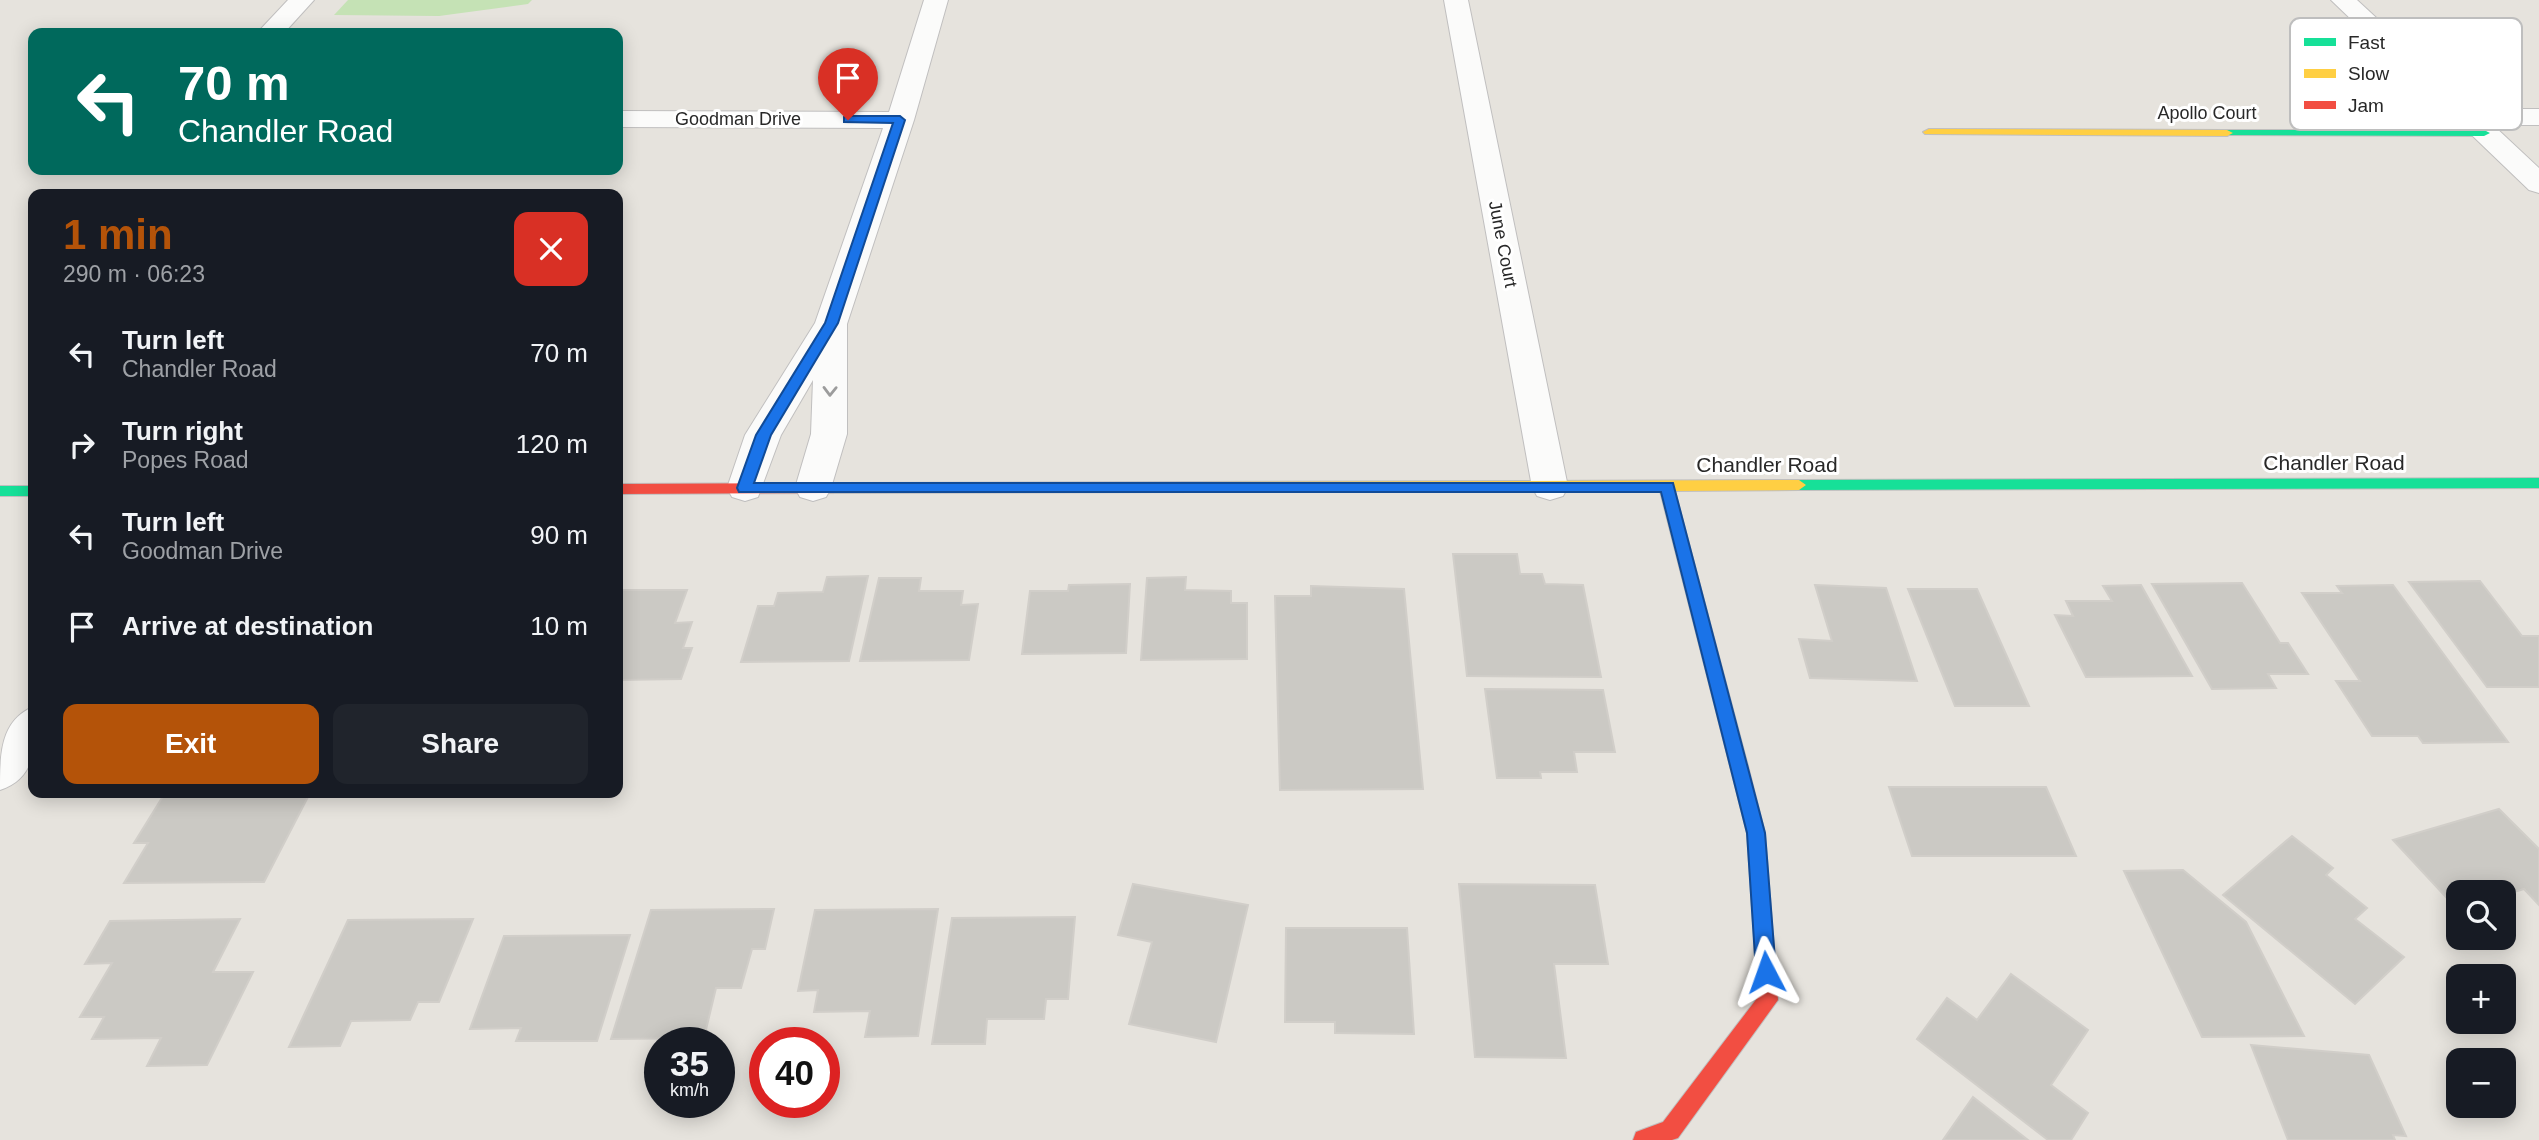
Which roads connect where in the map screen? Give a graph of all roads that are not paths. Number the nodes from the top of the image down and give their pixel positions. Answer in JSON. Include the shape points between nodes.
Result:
{"nodes":[{"id":1,"x":302,"y":0,"type":"edge"},
{"id":2,"x":936,"y":0,"type":"edge"},
{"id":3,"x":1456,"y":0,"type":"edge"},
{"id":4,"x":2343,"y":0,"type":"edge"},
{"id":5,"x":2362,"y":18,"type":"edge"},
{"id":6,"x":275,"y":28,"type":"edge"},
{"id":7,"x":623,"y":119,"type":"edge"},
{"id":8,"x":900,"y":120,"type":"junction"},
{"id":9,"x":2290,"y":127,"type":"edge"},
{"id":10,"x":2480,"y":130,"type":"edge"},
{"id":11,"x":1929,"y":132,"type":"dead end"},
{"id":12,"x":2539,"y":184,"type":"edge"},
{"id":13,"x":831,"y":323,"type":"junction"},
{"id":14,"x":2539,"y":483,"type":"edge"},
{"id":15,"x":1667,"y":487,"type":"junction"},
{"id":16,"x":745,"y":488,"type":"junction"},
{"id":17,"x":813,"y":488,"type":"junction"},
{"id":18,"x":1550,"y":488,"type":"junction"},
{"id":19,"x":623,"y":489,"type":"edge"},
{"id":20,"x":0,"y":491,"type":"edge"},
{"id":21,"x":28,"y":491,"type":"edge"},
{"id":22,"x":28,"y":732,"type":"edge"},
{"id":23,"x":0,"y":772,"type":"edge"},
{"id":24,"x":1644,"y":1140,"type":"edge"}],
"edges":[{"from":1,"to":6,"type":"street"},
{"from":2,"to":8,"type":"street"},
{"from":3,"to":18,"type":"street","name":"June Court"},
{"from":4,"to":5,"type":"street"},
{"from":7,"to":8,"type":"street","name":"Goodman Drive"},
{"from":8,"to":13,"type":"street"},
{"from":9,"to":11,"type":"main road","name":"Apollo Court"},
{"from":10,"to":12,"type":"street"},
{"from":13,"to":16,"type":"street","via":[[763,435]]},
{"from":13,"to":17,"type":"street","one_way":true,"via":[[829,434]]},
{"from":14,"to":15,"type":"main road","name":"Chandler Road"},
{"from":15,"to":18,"type":"main road","name":"Chandler Road"},
{"from":15,"to":24,"type":"main road","via":[[1756,833],[1768,1000],[1670,1130]]},
{"from":16,"to":17,"type":"main road","name":"Chandler Road"},
{"from":16,"to":19,"type":"main road","name":"Chandler Road"},
{"from":17,"to":18,"type":"main road","name":"Chandler Road"},
{"from":20,"to":21,"type":"main road"},
{"from":22,"to":23,"type":"street"}]}
